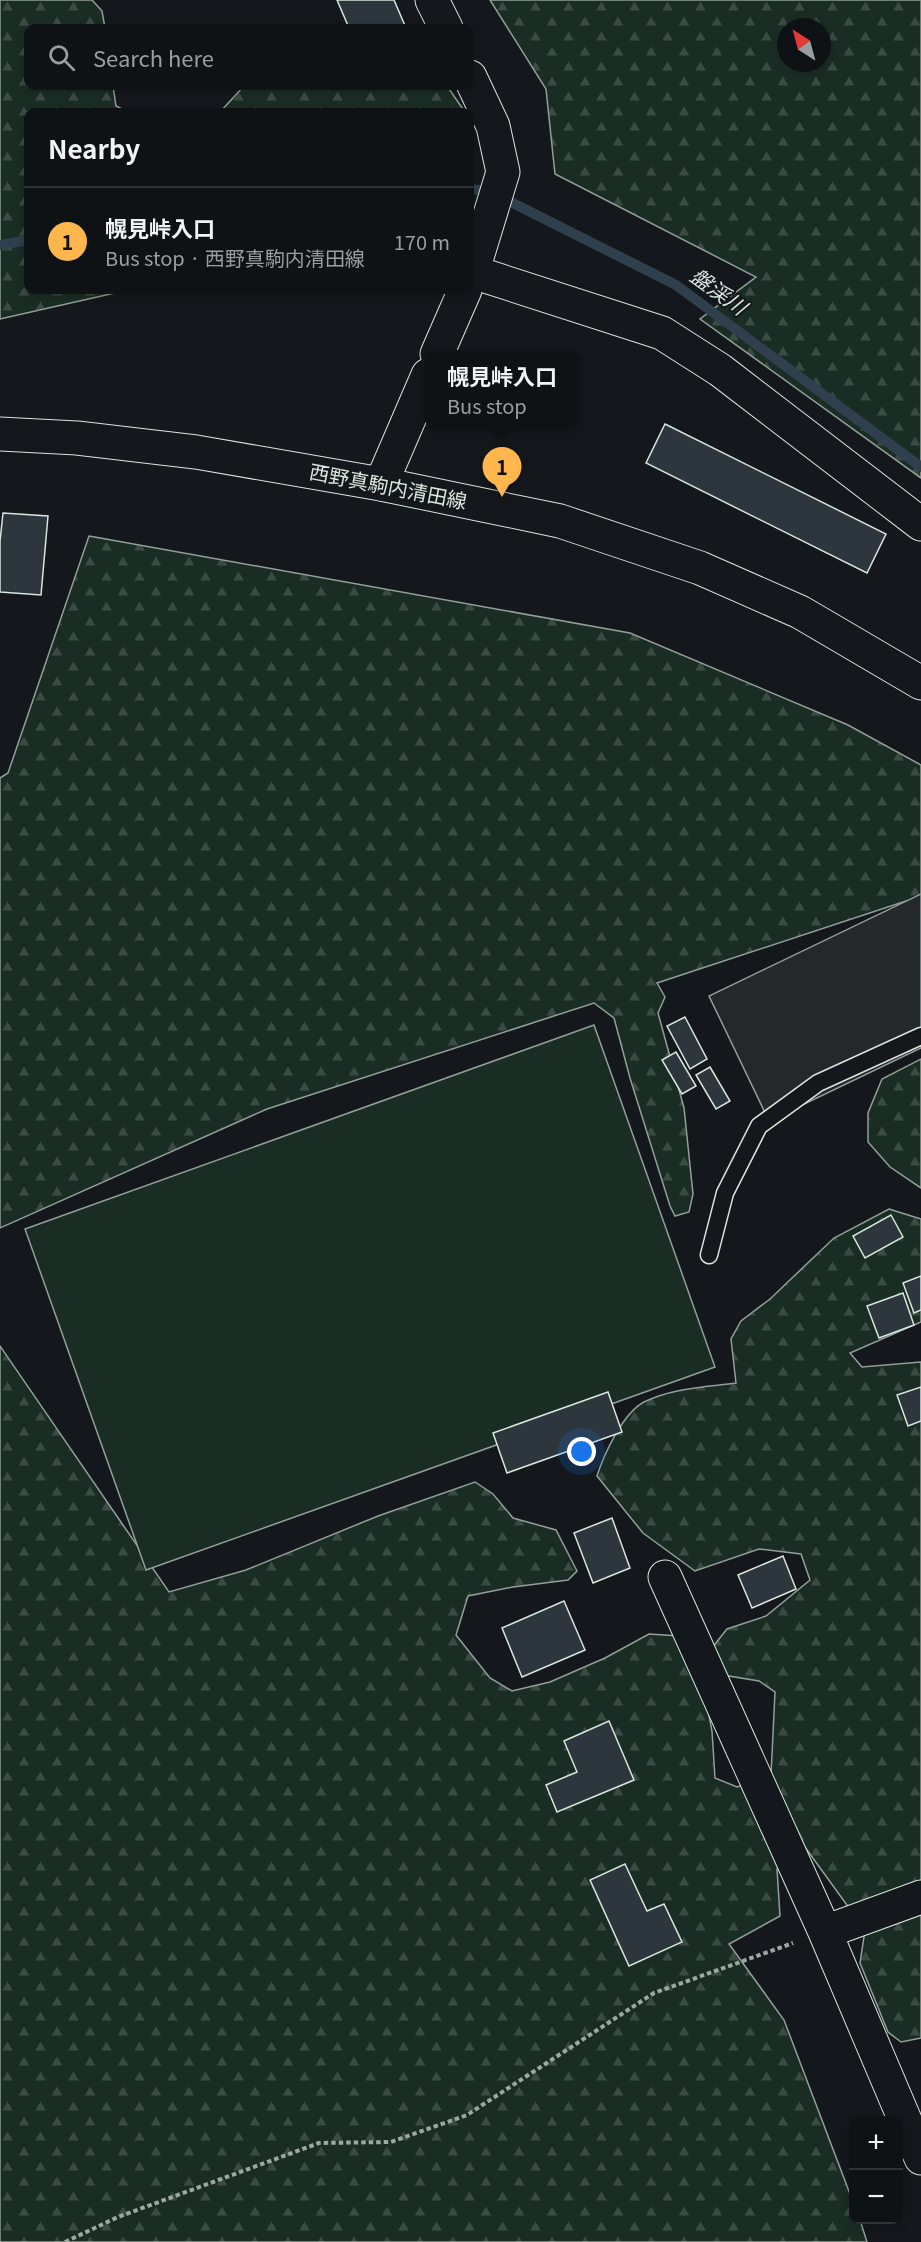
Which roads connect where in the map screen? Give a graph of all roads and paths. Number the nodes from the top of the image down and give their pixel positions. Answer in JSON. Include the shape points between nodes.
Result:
{"nodes":[{"id":1,"x":432,"y":0,"type":"edge"},
{"id":2,"x":444,"y":24,"type":"edge"},
{"id":3,"x":474,"y":86,"type":"edge"},
{"id":4,"x":474,"y":266,"type":"edge"},
{"id":5,"x":474,"y":277,"type":"edge"},
{"id":6,"x":463,"y":294,"type":"edge"},
{"id":7,"x":439,"y":350,"type":"edge"},
{"id":8,"x":424,"y":386,"type":"edge"},
{"id":9,"x":0,"y":434,"type":"edge"},
{"id":10,"x":381,"y":484,"type":"junction"},
{"id":11,"x":921,"y":524,"type":"edge"},
{"id":12,"x":921,"y":683,"type":"edge"},
{"id":13,"x":921,"y":1036,"type":"edge"},
{"id":14,"x":709,"y":1255,"type":"dead end"},
{"id":15,"x":665,"y":1577,"type":"dead end"},
{"id":16,"x":921,"y":1897,"type":"edge"},
{"id":17,"x":825,"y":1932,"type":"junction"},
{"id":18,"x":921,"y":2158,"type":"edge"},
{"id":19,"x":65,"y":2242,"type":"edge"}],
"edges":[{"from":1,"to":2,"type":"street"},
{"from":3,"to":4,"type":"street","via":[[493,126],[503,172]]},
{"from":5,"to":11,"type":"street","via":[[662,333],[720,370]]},
{"from":6,"to":7,"type":"street"},
{"from":8,"to":10,"type":"street"},
{"from":9,"to":10,"type":"street","name":"西野真駒内清田線","via":[[77,438],[196,452]]},
{"from":10,"to":12,"type":"street","name":"西野真駒内清田線","via":[[560,521],[700,568],[800,612]]},
{"from":13,"to":14,"type":"lane","via":[[818,1083],[759,1126],[725,1193]]},
{"from":15,"to":17,"type":"street"},
{"from":16,"to":17,"type":"street"},
{"from":17,"to":18,"type":"street"},
{"from":17,"to":19,"type":"path","via":[[654,1993],[467,2115],[391,2142],[319,2143],[118,2217]]}]}
